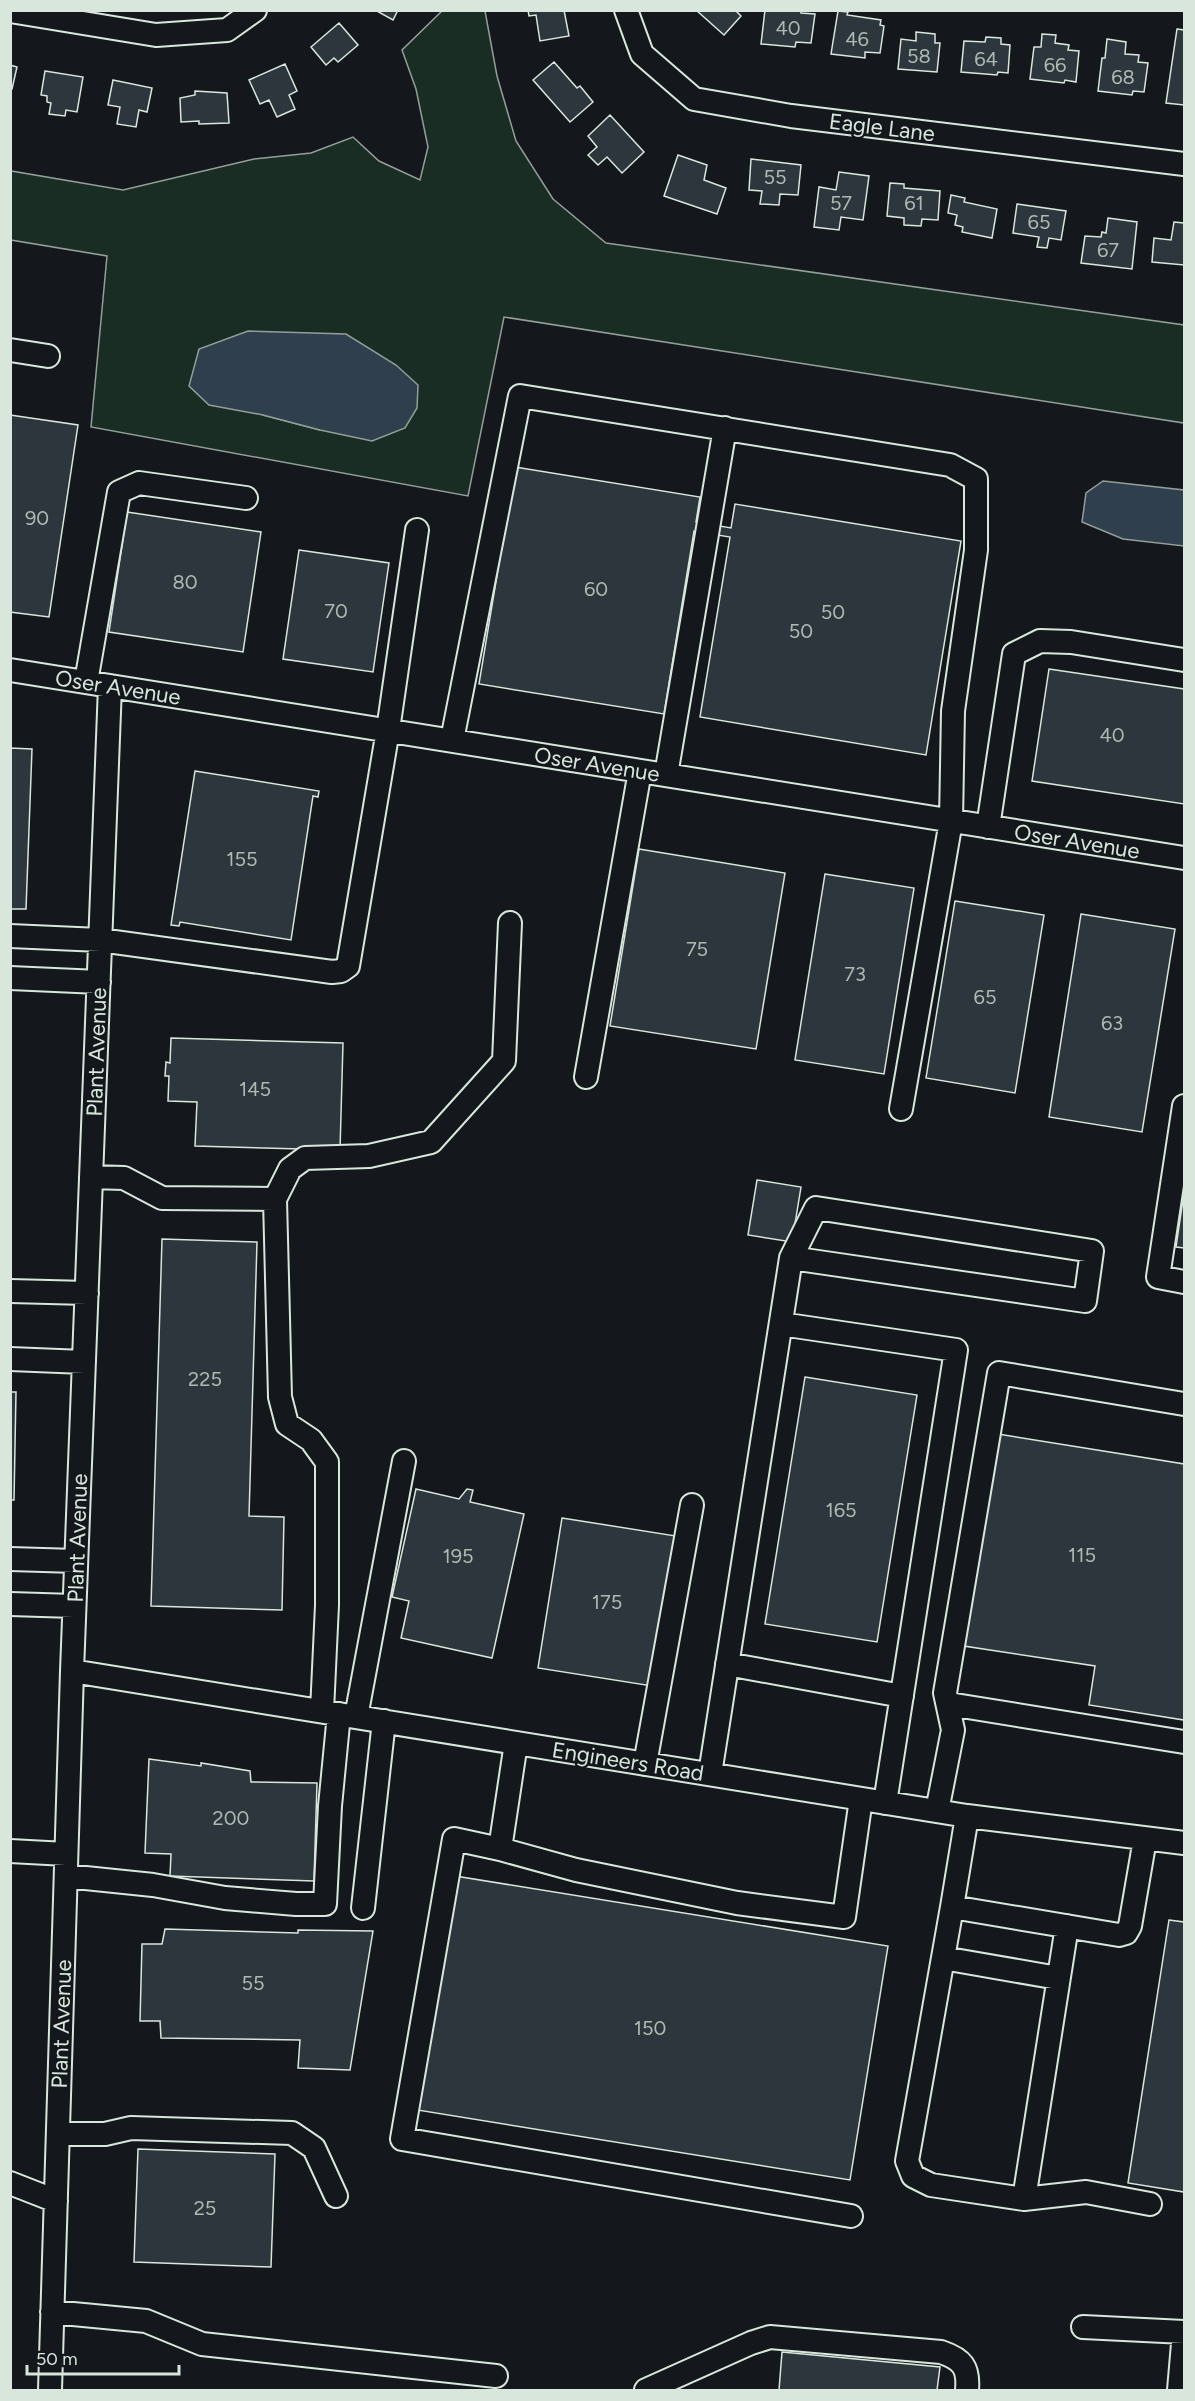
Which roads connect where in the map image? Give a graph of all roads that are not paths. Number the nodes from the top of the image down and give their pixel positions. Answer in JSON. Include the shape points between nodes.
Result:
{"nodes":[{"id":1,"x":255,"y":10,"type":"edge"},
{"id":2,"x":626,"y":10,"type":"edge"},
{"id":3,"x":10,"y":11,"type":"edge"},
{"id":4,"x":1185,"y":164,"type":"edge"},
{"id":5,"x":10,"y":350,"type":"edge"},
{"id":6,"x":48,"y":356,"type":"dead end"},
{"id":7,"x":725,"y":428,"type":"junction"},
{"id":8,"x":246,"y":498,"type":"dead end"},
{"id":9,"x":417,"y":530,"type":"dead end"},
{"id":10,"x":1185,"y":660,"type":"edge"},
{"id":11,"x":10,"y":670,"type":"edge"},
{"id":12,"x":86,"y":682,"type":"junction"},
{"id":13,"x":110,"y":686,"type":"junction"},
{"id":14,"x":388,"y":730,"type":"junction"},
{"id":15,"x":452,"y":740,"type":"junction"},
{"id":16,"x":640,"y":771,"type":"junction"},
{"id":17,"x":666,"y":775,"type":"junction"},
{"id":18,"x":951,"y":821,"type":"junction"},
{"id":19,"x":988,"y":827,"type":"junction"},
{"id":20,"x":1185,"y":858,"type":"edge"},
{"id":21,"x":510,"y":923,"type":"dead end"},
{"id":22,"x":10,"y":936,"type":"edge"},
{"id":23,"x":100,"y":940,"type":"junction"},
{"id":24,"x":10,"y":978,"type":"edge"},
{"id":25,"x":99,"y":982,"type":"junction"},
{"id":26,"x":586,"y":1077,"type":"dead end"},
{"id":27,"x":1185,"y":1106,"type":"edge"},
{"id":28,"x":901,"y":1109,"type":"dead end"},
{"id":29,"x":91,"y":1177,"type":"junction"},
{"id":30,"x":275,"y":1199,"type":"junction"},
{"id":31,"x":791,"y":1258,"type":"junction"},
{"id":32,"x":1185,"y":1282,"type":"edge"},
{"id":33,"x":10,"y":1291,"type":"edge"},
{"id":34,"x":87,"y":1293,"type":"junction"},
{"id":35,"x":782,"y":1324,"type":"junction"},
{"id":36,"x":10,"y":1359,"type":"edge"},
{"id":37,"x":84,"y":1362,"type":"junction"},
{"id":38,"x":1185,"y":1404,"type":"edge"},
{"id":39,"x":404,"y":1461,"type":"dead end"},
{"id":40,"x":692,"y":1505,"type":"dead end"},
{"id":41,"x":10,"y":1559,"type":"edge"},
{"id":42,"x":76,"y":1561,"type":"junction"},
{"id":43,"x":10,"y":1604,"type":"edge"},
{"id":44,"x":74,"y":1606,"type":"junction"},
{"id":45,"x":727,"y":1664,"type":"junction"},
{"id":46,"x":72,"y":1671,"type":"junction"},
{"id":47,"x":902,"y":1696,"type":"junction"},
{"id":48,"x":949,"y":1704,"type":"junction"},
{"id":49,"x":339,"y":1714,"type":"junction"},
{"id":50,"x":384,"y":1721,"type":"junction"},
{"id":51,"x":1185,"y":1742,"type":"edge"},
{"id":52,"x":516,"y":1743,"type":"junction"},
{"id":53,"x":645,"y":1764,"type":"junction"},
{"id":54,"x":710,"y":1774,"type":"junction"},
{"id":55,"x":861,"y":1799,"type":"junction"},
{"id":56,"x":885,"y":1803,"type":"junction"},
{"id":57,"x":937,"y":1811,"type":"junction"},
{"id":58,"x":967,"y":1816,"type":"junction"},
{"id":59,"x":1145,"y":1839,"type":"junction"},
{"id":60,"x":1185,"y":1843,"type":"edge"},
{"id":61,"x":500,"y":1849,"type":"junction"},
{"id":62,"x":10,"y":1851,"type":"edge"},
{"id":63,"x":66,"y":1865,"type":"junction"},
{"id":64,"x":952,"y":1907,"type":"junction"},
{"id":65,"x":363,"y":1908,"type":"dead end"},
{"id":66,"x":1066,"y":1926,"type":"junction"},
{"id":67,"x":943,"y":1958,"type":"junction"},
{"id":68,"x":1058,"y":1978,"type":"junction"},
{"id":69,"x":58,"y":2134,"type":"junction"},
{"id":70,"x":10,"y":2183,"type":"edge"},
{"id":71,"x":336,"y":2196,"type":"dead end"},
{"id":72,"x":1024,"y":2199,"type":"junction"},
{"id":73,"x":56,"y":2201,"type":"junction"},
{"id":74,"x":1150,"y":2204,"type":"dead end"},
{"id":75,"x":851,"y":2216,"type":"dead end"},
{"id":76,"x":52,"y":2312,"type":"junction"},
{"id":77,"x":1083,"y":2327,"type":"dead end"},
{"id":78,"x":496,"y":2376,"type":"dead end"},
{"id":79,"x":50,"y":2391,"type":"edge"},
{"id":80,"x":646,"y":2391,"type":"edge"},
{"id":81,"x":967,"y":2391,"type":"edge"},
{"id":82,"x":1179,"y":2391,"type":"edge"}],
"edges":[{"from":1,"to":3,"type":"street","via":[[227,30],[156,35]]},
{"from":2,"to":4,"type":"street","name":"Eagle Lane","via":[[642,54],[694,99],[791,116]]},
{"from":5,"to":6,"type":"street"},
{"from":7,"to":15,"type":"street","via":[[520,396]]},
{"from":7,"to":17,"type":"street"},
{"from":7,"to":18,"type":"street","via":[[950,465],[976,478],[976,550],[953,711]]},
{"from":8,"to":12,"type":"street","via":[[138,483],[119,492]]},
{"from":9,"to":14,"type":"street"},
{"from":10,"to":19,"type":"street","via":[[1071,642],[1040,641],[1014,654]]},
{"from":11,"to":12,"type":"street","name":"Oser Avenue"},
{"from":12,"to":13,"type":"street","name":"Oser Avenue"},
{"from":13,"to":14,"type":"street","name":"Oser Avenue"},
{"from":13,"to":23,"type":"street","name":"Plant Avenue"},
{"from":14,"to":15,"type":"street","name":"Oser Avenue"},
{"from":14,"to":23,"type":"street","via":[[348,966],[332,972]]},
{"from":15,"to":16,"type":"street","name":"Oser Avenue"},
{"from":16,"to":17,"type":"street","name":"Oser Avenue"},
{"from":16,"to":26,"type":"street"},
{"from":17,"to":18,"type":"street","name":"Oser Avenue"},
{"from":18,"to":19,"type":"street","name":"Oser Avenue"},
{"from":18,"to":28,"type":"street"},
{"from":19,"to":20,"type":"street","name":"Oser Avenue"},
{"from":21,"to":30,"type":"street","via":[[504,1061],[431,1142],[369,1156],[305,1158],[290,1169]]},
{"from":22,"to":23,"type":"street"},
{"from":23,"to":25,"type":"street","name":"Plant Avenue"},
{"from":24,"to":25,"type":"street"},
{"from":25,"to":29,"type":"street","name":"Plant Avenue"},
{"from":27,"to":32,"type":"street","via":[[1158,1277]]},
{"from":29,"to":30,"type":"street","via":[[124,1178],[162,1198]]},
{"from":29,"to":34,"type":"street","name":"Plant Avenue"},
{"from":30,"to":49,"type":"street","via":[[280,1397],[287,1424],[311,1440],[327,1462],[327,1605]]},
{"from":31,"to":31,"type":"street","via":[[1086,1301],[1092,1251],[816,1208]]},
{"from":31,"to":35,"type":"street"},
{"from":33,"to":34,"type":"street"},
{"from":34,"to":37,"type":"street","name":"Plant Avenue"},
{"from":35,"to":45,"type":"street"},
{"from":35,"to":47,"type":"street","via":[[956,1350]]},
{"from":36,"to":37,"type":"street"},
{"from":37,"to":42,"type":"street","name":"Plant Avenue"},
{"from":38,"to":48,"type":"street","via":[[999,1373],[945,1693]]},
{"from":39,"to":49,"type":"street"},
{"from":40,"to":53,"type":"street"},
{"from":41,"to":42,"type":"street"},
{"from":42,"to":44,"type":"street","name":"Plant Avenue"},
{"from":43,"to":44,"type":"street"},
{"from":44,"to":46,"type":"street","name":"Plant Avenue"},
{"from":45,"to":47,"type":"street"},
{"from":45,"to":54,"type":"street"},
{"from":46,"to":49,"type":"street","name":"Engineers Road"},
{"from":46,"to":63,"type":"street","name":"Plant Avenue"},
{"from":47,"to":56,"type":"street"},
{"from":48,"to":51,"type":"street"},
{"from":48,"to":57,"type":"street","via":[[953,1730]]},
{"from":49,"to":50,"type":"street","name":"Engineers Road"},
{"from":49,"to":63,"type":"street","via":[[325,1904],[225,1898]]},
{"from":50,"to":52,"type":"street","name":"Engineers Road"},
{"from":50,"to":65,"type":"street"},
{"from":52,"to":53,"type":"street","name":"Engineers Road"},
{"from":52,"to":61,"type":"street"},
{"from":53,"to":54,"type":"street","name":"Engineers Road"},
{"from":54,"to":55,"type":"street","name":"Engineers Road"},
{"from":55,"to":56,"type":"street","name":"Engineers Road"},
{"from":55,"to":61,"type":"street","via":[[844,1917],[737,1903],[576,1870]]},
{"from":56,"to":57,"type":"street","name":"Engineers Road"},
{"from":57,"to":58,"type":"street","name":"Engineers Road"},
{"from":58,"to":59,"type":"street","name":"Engineers Road"},
{"from":58,"to":64,"type":"street"},
{"from":59,"to":60,"type":"street","name":"Engineers Road"},
{"from":59,"to":66,"type":"street","via":[[1126,1933]]},
{"from":61,"to":75,"type":"street","via":[[454,1839],[402,2139]]},
{"from":62,"to":63,"type":"street"},
{"from":63,"to":69,"type":"street","name":"Plant Avenue"},
{"from":64,"to":66,"type":"street"},
{"from":64,"to":67,"type":"street"},
{"from":66,"to":68,"type":"street"},
{"from":67,"to":68,"type":"street"},
{"from":67,"to":72,"type":"street","via":[[907,2161],[913,2176],[931,2185]]},
{"from":68,"to":72,"type":"street"},
{"from":69,"to":71,"type":"street","via":[[105,2134],[132,2128],[292,2133],[314,2148]]},
{"from":69,"to":73,"type":"street","name":"Plant Avenue"},
{"from":70,"to":73,"type":"street"},
{"from":72,"to":74,"type":"street","via":[[1086,2192]]},
{"from":73,"to":76,"type":"street","name":"Plant Avenue"},
{"from":76,"to":78,"type":"street","via":[[146,2321],[202,2344]]},
{"from":76,"to":79,"type":"street","name":"Plant Avenue"},
{"from":77,"to":82,"type":"street","via":[[1184,2332]]},
{"from":80,"to":81,"type":"street","via":[[770,2337],[941,2352],[957,2358],[963,2366]]}]}
